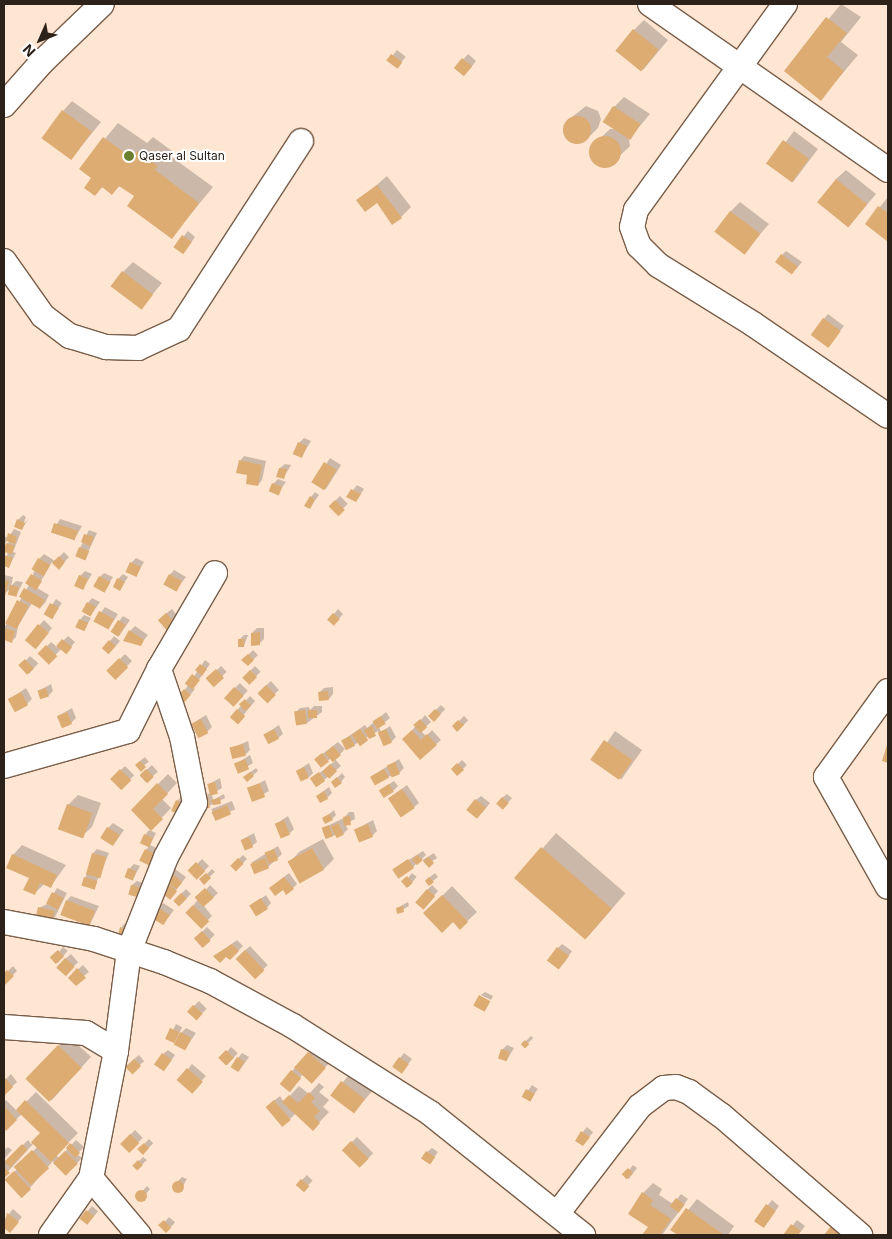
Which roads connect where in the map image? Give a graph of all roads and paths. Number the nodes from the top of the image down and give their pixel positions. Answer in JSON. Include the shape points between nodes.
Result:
{"nodes":[{"id":1,"x":102,"y":4,"type":"edge"},
{"id":2,"x":650,"y":4,"type":"edge"},
{"id":3,"x":785,"y":4,"type":"edge"},
{"id":4,"x":738,"y":68,"type":"junction"},
{"id":5,"x":4,"y":106,"type":"edge"},
{"id":6,"x":300,"y":141,"type":"dead end"},
{"id":7,"x":888,"y":170,"type":"edge"},
{"id":8,"x":4,"y":261,"type":"edge"},
{"id":9,"x":888,"y":416,"type":"edge"},
{"id":10,"x":215,"y":573,"type":"dead end"},
{"id":11,"x":160,"y":669,"type":"junction"},
{"id":12,"x":888,"y":691,"type":"edge"},
{"id":13,"x":4,"y":766,"type":"edge"},
{"id":14,"x":888,"y":887,"type":"edge"},
{"id":15,"x":4,"y":922,"type":"edge"},
{"id":16,"x":130,"y":951,"type":"junction"},
{"id":17,"x":4,"y":1027,"type":"edge"},
{"id":18,"x":116,"y":1051,"type":"junction"},
{"id":19,"x":91,"y":1178,"type":"junction"},
{"id":20,"x":556,"y":1214,"type":"junction"},
{"id":21,"x":51,"y":1235,"type":"edge"},
{"id":22,"x":138,"y":1235,"type":"edge"},
{"id":23,"x":582,"y":1235,"type":"edge"},
{"id":24,"x":860,"y":1235,"type":"edge"}],
"edges":[{"from":1,"to":5,"type":"street","via":[[42,62]]},
{"from":2,"to":4,"type":"street"},
{"from":3,"to":4,"type":"street"},
{"from":4,"to":7,"type":"street"},
{"from":4,"to":9,"type":"street","via":[[636,210],[632,227],[640,246],[658,265],[753,324]]},
{"from":6,"to":8,"type":"street","via":[[179,329],[138,348],[106,347],[70,336],[43,316]]},
{"from":10,"to":11,"type":"street"},
{"from":11,"to":13,"type":"street","via":[[128,731]]},
{"from":11,"to":16,"type":"street","via":[[182,737],[195,803],[166,857]]},
{"from":12,"to":14,"type":"street","via":[[826,777]]},
{"from":15,"to":16,"type":"street","via":[[52,930]]},
{"from":16,"to":18,"type":"street"},
{"from":16,"to":20,"type":"street","via":[[210,981],[340,1055],[430,1113]]},
{"from":17,"to":18,"type":"street","via":[[86,1033]]},
{"from":18,"to":19,"type":"street"},
{"from":19,"to":21,"type":"street"},
{"from":19,"to":22,"type":"street"},
{"from":20,"to":23,"type":"street"},
{"from":20,"to":24,"type":"street","via":[[640,1106],[664,1088],[676,1087],[689,1092],[721,1116]]}]}
